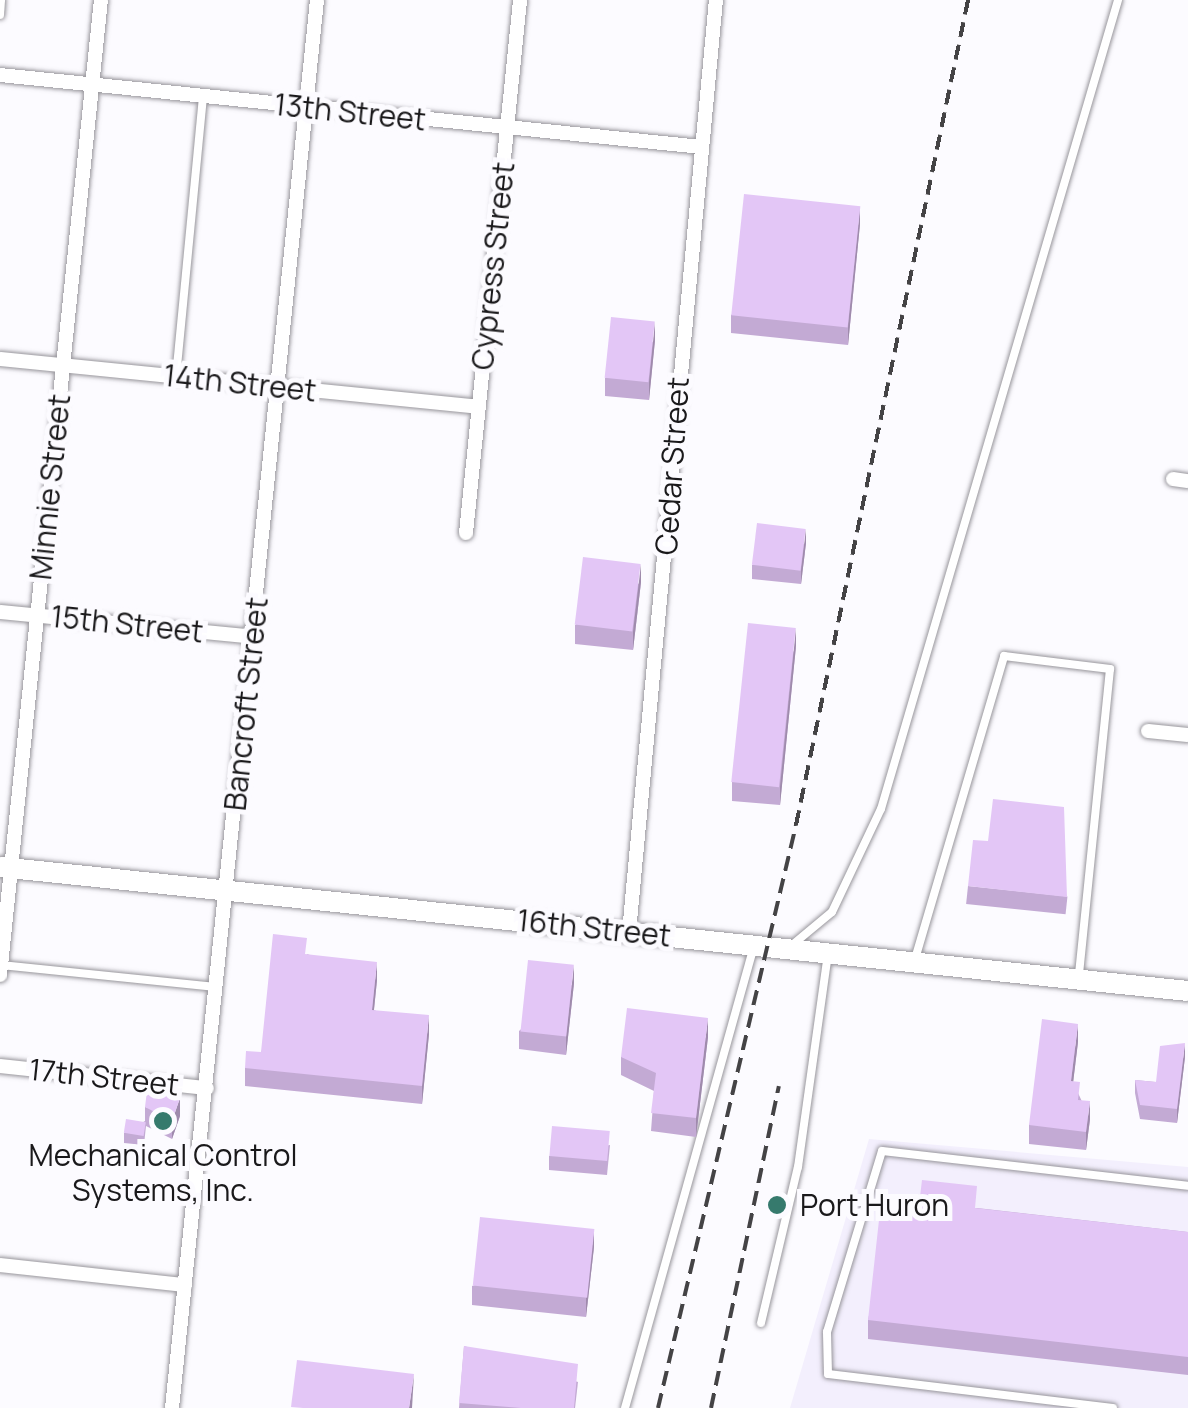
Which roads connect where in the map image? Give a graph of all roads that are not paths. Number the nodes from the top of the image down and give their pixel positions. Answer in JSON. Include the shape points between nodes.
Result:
{"nodes":[{"id":1,"x":2,"y":0,"type":"edge"},
{"id":2,"x":100,"y":0,"type":"edge"},
{"id":3,"x":317,"y":0,"type":"edge"},
{"id":4,"x":520,"y":0,"type":"edge"},
{"id":5,"x":716,"y":0,"type":"edge"},
{"id":6,"x":1118,"y":0,"type":"edge"},
{"id":7,"x":0,"y":15,"type":"edge"},
{"id":8,"x":0,"y":76,"type":"edge"},
{"id":9,"x":92,"y":84,"type":"junction"},
{"id":10,"x":203,"y":96,"type":"junction"},
{"id":11,"x":306,"y":106,"type":"junction"},
{"id":12,"x":506,"y":128,"type":"junction"},
{"id":13,"x":700,"y":147,"type":"junction"},
{"id":14,"x":0,"y":359,"type":"edge"},
{"id":15,"x":64,"y":366,"type":"junction"},
{"id":16,"x":176,"y":377,"type":"junction"},
{"id":17,"x":278,"y":386,"type":"junction"},
{"id":18,"x":479,"y":407,"type":"junction"},
{"id":19,"x":466,"y":533,"type":"dead end"},
{"id":20,"x":0,"y":612,"type":"edge"},
{"id":21,"x":37,"y":615,"type":"junction"},
{"id":22,"x":254,"y":637,"type":"junction"},
{"id":23,"x":1148,"y":731,"type":"dead end"},
{"id":24,"x":1188,"y":735,"type":"edge"},
{"id":25,"x":6,"y":868,"type":"edge"},
{"id":26,"x":227,"y":890,"type":"junction"},
{"id":27,"x":629,"y":932,"type":"junction"},
{"id":28,"x":754,"y":945,"type":"junction"},
{"id":29,"x":786,"y":949,"type":"junction"},
{"id":30,"x":828,"y":954,"type":"junction"},
{"id":31,"x":913,"y":964,"type":"junction"},
{"id":32,"x":0,"y":965,"type":"edge"},
{"id":33,"x":0,"y":975,"type":"edge"},
{"id":34,"x":1079,"y":981,"type":"junction"},
{"id":35,"x":218,"y":987,"type":"junction"},
{"id":36,"x":1188,"y":992,"type":"edge"},
{"id":37,"x":0,"y":1066,"type":"edge"},
{"id":38,"x":207,"y":1088,"type":"junction"},
{"id":39,"x":1188,"y":1186,"type":"edge"},
{"id":40,"x":0,"y":1264,"type":"edge"},
{"id":41,"x":185,"y":1284,"type":"junction"},
{"id":42,"x":761,"y":1323,"type":"dead end"},
{"id":43,"x":172,"y":1408,"type":"edge"},
{"id":44,"x":625,"y":1408,"type":"edge"},
{"id":45,"x":1113,"y":1408,"type":"edge"}],
"edges":[{"from":1,"to":7,"type":"lane"},
{"from":2,"to":9,"type":"street","name":"Minnie Street"},
{"from":3,"to":11,"type":"street","name":"Bancroft Street"},
{"from":4,"to":12,"type":"street","name":"Cypress Street"},
{"from":5,"to":13,"type":"street","name":"Cedar Street"},
{"from":6,"to":29,"type":"lane","via":[[882,808],[832,912]]},
{"from":8,"to":9,"type":"street","name":"13th Street"},
{"from":9,"to":10,"type":"street","name":"13th Street"},
{"from":9,"to":15,"type":"street","name":"Minnie Street"},
{"from":10,"to":11,"type":"street","name":"13th Street"},
{"from":10,"to":16,"type":"lane"},
{"from":11,"to":12,"type":"street","name":"13th Street"},
{"from":11,"to":17,"type":"street","name":"Bancroft Street"},
{"from":12,"to":13,"type":"street","name":"13th Street"},
{"from":12,"to":18,"type":"street","name":"Cypress Street"},
{"from":13,"to":27,"type":"street","name":"Cedar Street"},
{"from":14,"to":15,"type":"street","name":"14th Street"},
{"from":15,"to":16,"type":"street","name":"14th Street"},
{"from":15,"to":21,"type":"street","name":"Minnie Street"},
{"from":16,"to":17,"type":"street","name":"14th Street"},
{"from":17,"to":18,"type":"street","name":"14th Street"},
{"from":17,"to":22,"type":"street","name":"Bancroft Street"},
{"from":18,"to":19,"type":"street","name":"Cypress Street"},
{"from":20,"to":21,"type":"street","name":"15th Street"},
{"from":21,"to":22,"type":"street","name":"15th Street"},
{"from":21,"to":25,"type":"street","name":"Minnie Street"},
{"from":22,"to":26,"type":"street","name":"Bancroft Street"},
{"from":23,"to":24,"type":"street"},
{"from":25,"to":26,"type":"street","name":"16th Street"},
{"from":25,"to":32,"type":"street","name":"Minnie Street"},
{"from":26,"to":27,"type":"street","name":"16th Street"},
{"from":26,"to":35,"type":"street","name":"Bancroft Street"},
{"from":27,"to":28,"type":"street","name":"16th Street"},
{"from":28,"to":29,"type":"street","name":"16th Street"},
{"from":28,"to":44,"type":"lane"},
{"from":29,"to":30,"type":"street","name":"16th Street"},
{"from":30,"to":31,"type":"street","name":"16th Street"},
{"from":30,"to":42,"type":"lane","via":[[798,1167]]},
{"from":31,"to":34,"type":"street","name":"16th Street"},
{"from":31,"to":34,"type":"lane","via":[[1004,656],[1110,669]]},
{"from":32,"to":33,"type":"street","name":"Minnie Street"},
{"from":32,"to":35,"type":"lane"},
{"from":34,"to":36,"type":"street","name":"16th Street"},
{"from":35,"to":38,"type":"street","name":"Bancroft Street"},
{"from":37,"to":38,"type":"street","name":"17th Street"},
{"from":38,"to":41,"type":"street","name":"Bancroft Street"},
{"from":39,"to":45,"type":"lane","via":[[882,1151],[827,1332],[828,1374]]},
{"from":40,"to":41,"type":"street"},
{"from":41,"to":43,"type":"street","name":"Bancroft Street"}]}
